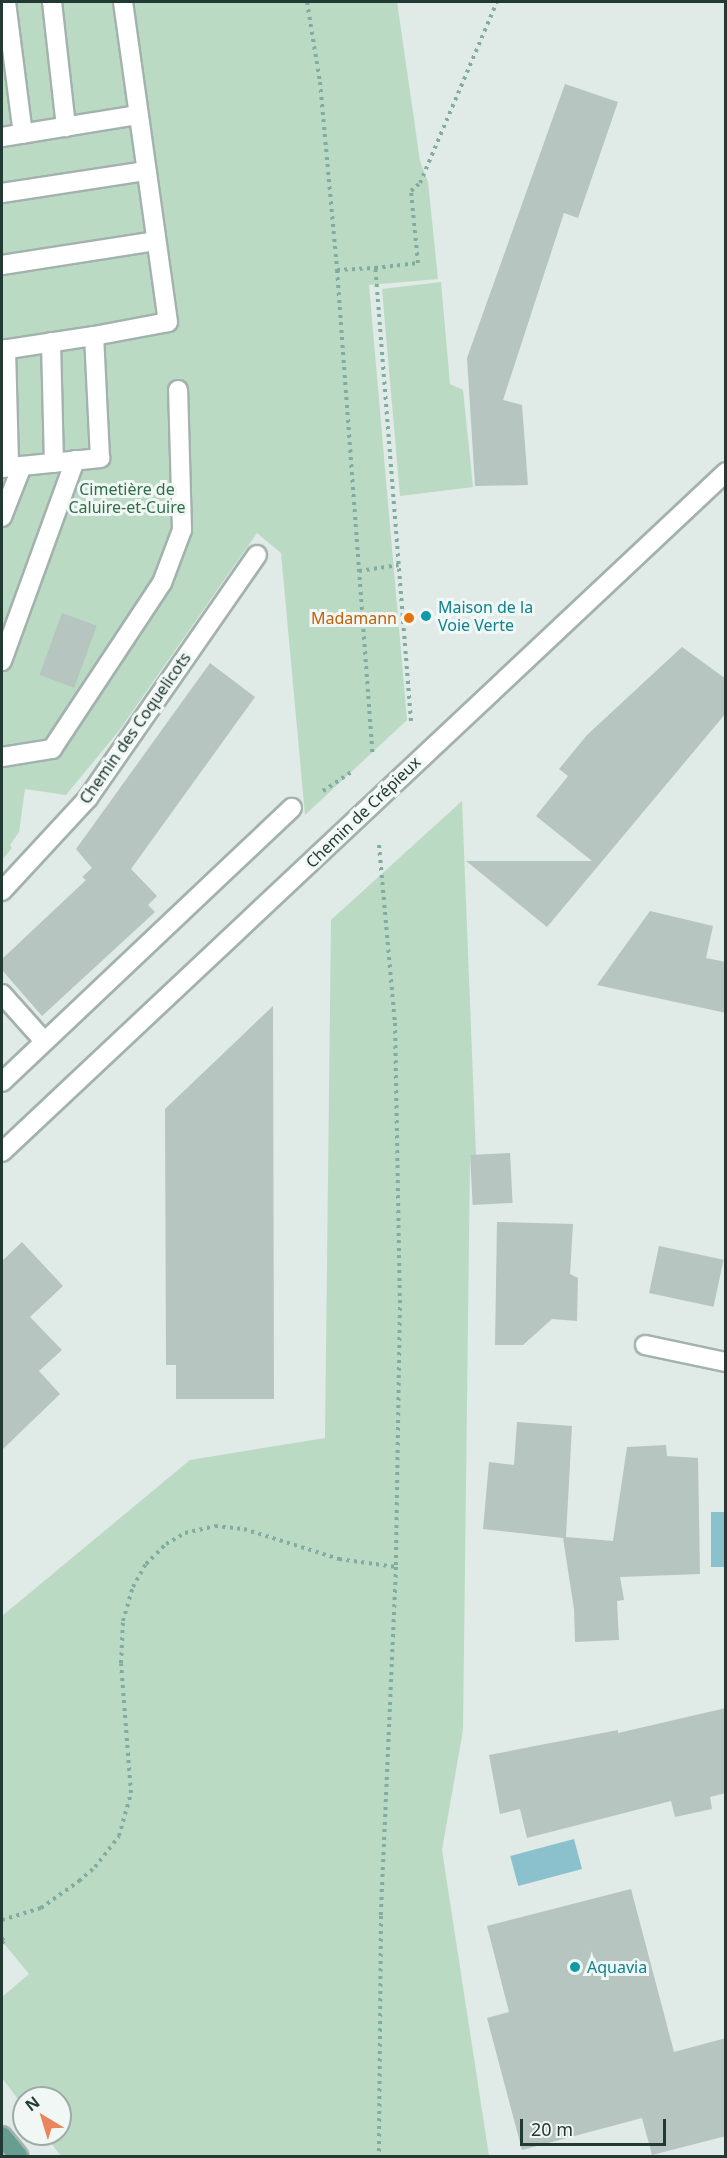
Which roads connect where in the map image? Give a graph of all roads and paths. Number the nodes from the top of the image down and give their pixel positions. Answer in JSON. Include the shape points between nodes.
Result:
{"nodes":[{"id":1,"x":6,"y":2,"type":"edge"},
{"id":2,"x":52,"y":2,"type":"edge"},
{"id":3,"x":123,"y":2,"type":"edge"},
{"id":4,"x":307,"y":2,"type":"edge"},
{"id":5,"x":497,"y":2,"type":"edge"},
{"id":6,"x":138,"y":115,"type":"junction"},
{"id":7,"x":66,"y":127,"type":"junction"},
{"id":8,"x":23,"y":134,"type":"junction"},
{"id":9,"x":2,"y":138,"type":"edge"},
{"id":10,"x":146,"y":171,"type":"junction"},
{"id":11,"x":2,"y":193,"type":"edge"},
{"id":12,"x":155,"y":241,"type":"junction"},
{"id":13,"x":2,"y":266,"type":"edge"},
{"id":14,"x":375,"y":268,"type":"junction"},
{"id":15,"x":338,"y":270,"type":"junction"},
{"id":16,"x":94,"y":336,"type":"junction"},
{"id":17,"x":51,"y":342,"type":"junction"},
{"id":18,"x":4,"y":349,"type":"edge"},
{"id":19,"x":178,"y":390,"type":"dead end"},
{"id":20,"x":75,"y":460,"type":"junction"},
{"id":21,"x":54,"y":462,"type":"junction"},
{"id":22,"x":11,"y":467,"type":"edge"},
{"id":23,"x":726,"y":472,"type":"edge"},
{"id":24,"x":2,"y":517,"type":"edge"},
{"id":25,"x":257,"y":555,"type":"dead end"},
{"id":26,"x":399,"y":565,"type":"junction"},
{"id":27,"x":359,"y":571,"type":"junction"},
{"id":28,"x":2,"y":661,"type":"edge"},
{"id":29,"x":411,"y":719,"type":"dead end"},
{"id":30,"x":2,"y":757,"type":"edge"},
{"id":31,"x":376,"y":799,"type":"junction"},
{"id":32,"x":292,"y":808,"type":"dead end"},
{"id":33,"x":2,"y":891,"type":"edge"},
{"id":34,"x":2,"y":994,"type":"edge"},
{"id":35,"x":44,"y":1041,"type":"junction"},
{"id":36,"x":2,"y":1082,"type":"edge"},
{"id":37,"x":2,"y":1152,"type":"edge"},
{"id":38,"x":645,"y":1345,"type":"dead end"},
{"id":39,"x":726,"y":1362,"type":"edge"},
{"id":40,"x":396,"y":1567,"type":"junction"},
{"id":41,"x":2,"y":1920,"type":"edge"},
{"id":42,"x":2,"y":1938,"type":"edge"},
{"id":43,"x":2,"y":1943,"type":"edge"},
{"id":44,"x":2,"y":2136,"type":"edge"},
{"id":45,"x":18,"y":2157,"type":"edge"},
{"id":46,"x":379,"y":2157,"type":"edge"}],
"edges":[{"from":1,"to":8,"type":"street"},
{"from":2,"to":7,"type":"street"},
{"from":3,"to":6,"type":"street"},
{"from":4,"to":15,"type":"path","via":[[320,82]]},
{"from":5,"to":14,"type":"path","via":[[420,183],[411,191],[418,263]]},
{"from":6,"to":7,"type":"street"},
{"from":6,"to":10,"type":"street"},
{"from":7,"to":8,"type":"street"},
{"from":8,"to":9,"type":"street"},
{"from":10,"to":11,"type":"street"},
{"from":10,"to":12,"type":"street"},
{"from":12,"to":13,"type":"street"},
{"from":12,"to":16,"type":"street","via":[[168,322]]},
{"from":14,"to":15,"type":"path"},
{"from":14,"to":26,"type":"path"},
{"from":15,"to":27,"type":"path"},
{"from":16,"to":17,"type":"street"},
{"from":16,"to":20,"type":"street","via":[[100,458]]},
{"from":17,"to":18,"type":"street"},
{"from":17,"to":21,"type":"street"},
{"from":18,"to":22,"type":"street"},
{"from":19,"to":30,"type":"street","via":[[182,530],[162,583],[52,749]]},
{"from":20,"to":21,"type":"street"},
{"from":20,"to":28,"type":"street"},
{"from":21,"to":22,"type":"street"},
{"from":22,"to":24,"type":"street"},
{"from":23,"to":31,"type":"street","name":"Chemin de Crépieux"},
{"from":25,"to":33,"type":"street","name":"Chemin des Coquelicots","via":[[88,798]]},
{"from":26,"to":27,"type":"path"},
{"from":26,"to":29,"type":"path"},
{"from":27,"to":31,"type":"path"},
{"from":31,"to":37,"type":"street","name":"Chemin de Crépieux"},
{"from":31,"to":40,"type":"path","via":[[395,1023],[400,1300]]},
{"from":32,"to":35,"type":"street"},
{"from":34,"to":35,"type":"street"},
{"from":35,"to":36,"type":"street"},
{"from":38,"to":39,"type":"street"},
{"from":40,"to":41,"type":"path","via":[[339,1559],[244,1528],[215,1526],[185,1533],[166,1544],[146,1564],[133,1587],[123,1621],[121,1663],[131,1793],[119,1836],[79,1881],[41,1908]]},
{"from":40,"to":46,"type":"path","via":[[381,1916]]},
{"from":42,"to":43,"type":"path"},
{"from":44,"to":45,"type":"main road"}]}
